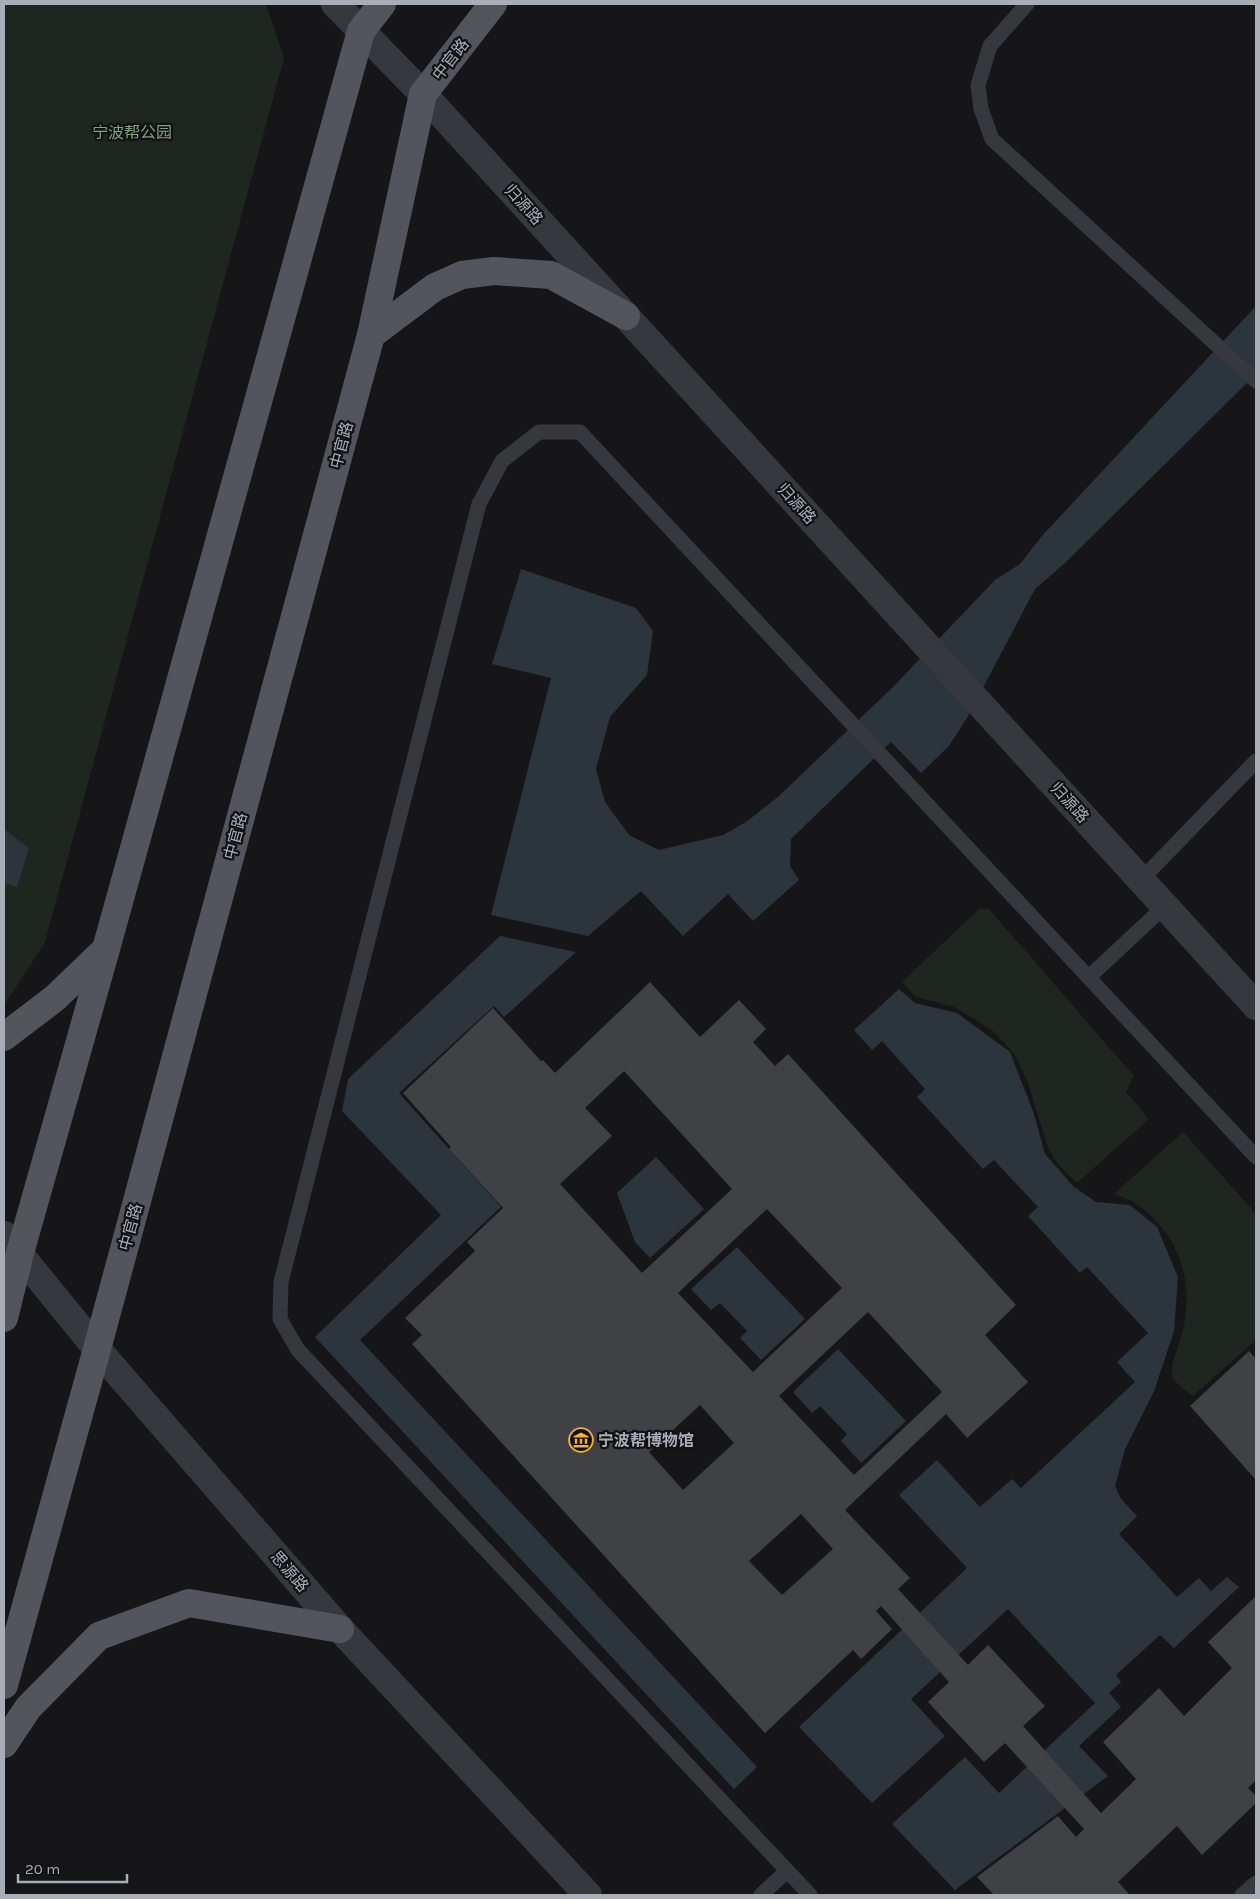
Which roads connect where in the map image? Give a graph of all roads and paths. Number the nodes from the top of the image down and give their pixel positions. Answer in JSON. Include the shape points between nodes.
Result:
{"nodes":[{"id":1,"x":335,"y":4,"type":"edge"},
{"id":2,"x":382,"y":4,"type":"edge"},
{"id":3,"x":493,"y":4,"type":"edge"},
{"id":4,"x":1027,"y":4,"type":"edge"},
{"id":5,"x":361,"y":31,"type":"junction"},
{"id":6,"x":423,"y":94,"type":"junction"},
{"id":7,"x":626,"y":316,"type":"junction"},
{"id":8,"x":370,"y":335,"type":"junction"},
{"id":9,"x":1256,"y":381,"type":"edge"},
{"id":10,"x":1256,"y":761,"type":"edge"},
{"id":11,"x":1141,"y":880,"type":"junction"},
{"id":12,"x":1165,"y":906,"type":"junction"},
{"id":13,"x":106,"y":949,"type":"junction"},
{"id":14,"x":1088,"y":977,"type":"junction"},
{"id":15,"x":1256,"y":1006,"type":"edge"},
{"id":16,"x":4,"y":1037,"type":"edge"},
{"id":17,"x":1256,"y":1157,"type":"edge"},
{"id":18,"x":12,"y":1244,"type":"edge"},
{"id":19,"x":4,"y":1318,"type":"edge"},
{"id":20,"x":97,"y":1349,"type":"junction"},
{"id":21,"x":340,"y":1629,"type":"junction"},
{"id":22,"x":4,"y":1685,"type":"edge"},
{"id":23,"x":4,"y":1744,"type":"edge"},
{"id":24,"x":787,"y":1871,"type":"junction"},
{"id":25,"x":1256,"y":1883,"type":"edge"},
{"id":26,"x":588,"y":1895,"type":"edge"},
{"id":27,"x":760,"y":1895,"type":"edge"},
{"id":28,"x":810,"y":1895,"type":"edge"},
{"id":29,"x":1242,"y":1895,"type":"edge"}],
"edges":[{"from":1,"to":5,"type":"street","name":"归源路"},
{"from":2,"to":5,"type":"main road"},
{"from":3,"to":6,"type":"main road","name":"中官路"},
{"from":4,"to":9,"type":"lane","via":[[990,46],[978,85],[981,109],[992,139]]},
{"from":5,"to":6,"type":"street","name":"归源路"},
{"from":5,"to":13,"type":"main road"},
{"from":6,"to":7,"type":"street","name":"归源路"},
{"from":6,"to":8,"type":"main road","name":"中官路"},
{"from":7,"to":8,"type":"main road","via":[[550,275],[494,271],[462,275],[435,287]]},
{"from":7,"to":11,"type":"street","name":"归源路"},
{"from":8,"to":20,"type":"main road","name":"中官路"},
{"from":10,"to":11,"type":"lane"},
{"from":11,"to":12,"type":"street","name":"归源路"},
{"from":12,"to":14,"type":"lane"},
{"from":12,"to":15,"type":"street","name":"归源路"},
{"from":13,"to":16,"type":"main road","via":[[55,998]]},
{"from":13,"to":18,"type":"main road"},
{"from":14,"to":17,"type":"lane"},
{"from":14,"to":24,"type":"lane","via":[[580,432],[539,432],[502,461],[479,504],[281,1282],[280,1319],[298,1350]]},
{"from":18,"to":19,"type":"main road"},
{"from":18,"to":20,"type":"street","name":"思源路"},
{"from":20,"to":21,"type":"street","name":"思源路"},
{"from":20,"to":22,"type":"main road","name":"中官路"},
{"from":21,"to":23,"type":"main road","via":[[189,1603],[99,1636],[28,1708]]},
{"from":21,"to":26,"type":"street","name":"思源路"},
{"from":24,"to":27,"type":"lane"},
{"from":24,"to":28,"type":"lane"},
{"from":25,"to":29,"type":"lane"}]}
